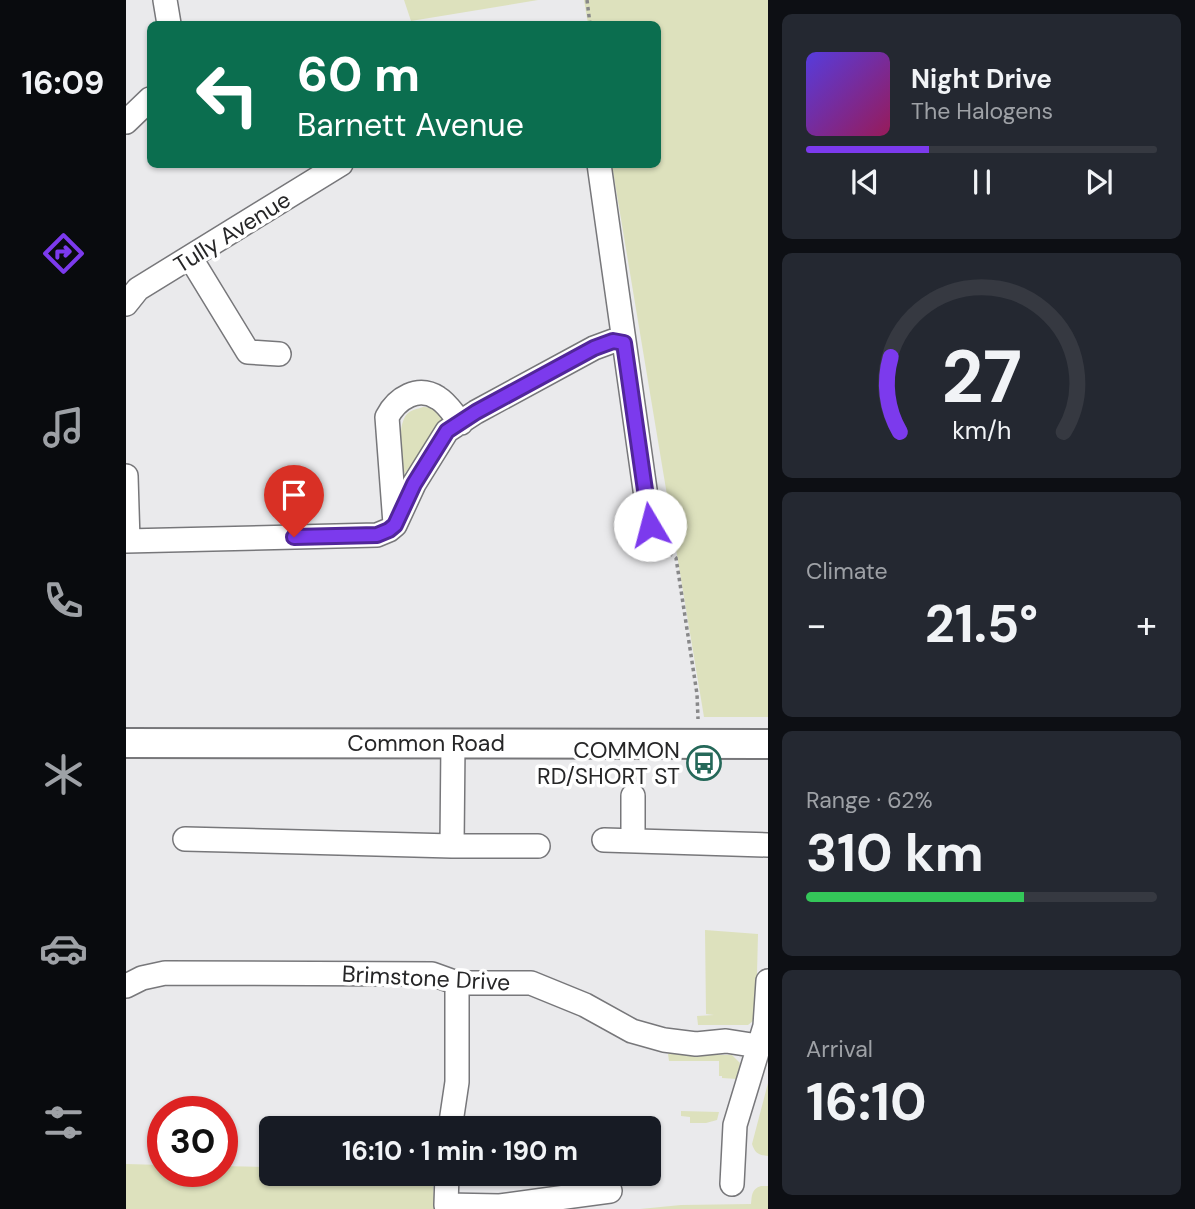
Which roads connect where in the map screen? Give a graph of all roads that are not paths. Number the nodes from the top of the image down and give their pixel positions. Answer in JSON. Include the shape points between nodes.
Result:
{"nodes":[{"id":1,"x":165,"y":0,"type":"edge"},
{"id":2,"x":168,"y":21,"type":"edge"},
{"id":3,"x":147,"y":102,"type":"edge"},
{"id":4,"x":126,"y":122,"type":"edge"},
{"id":5,"x":335,"y":168,"type":"edge"},
{"id":6,"x":600,"y":168,"type":"edge"},
{"id":7,"x":190,"y":257,"type":"junction"},
{"id":8,"x":126,"y":304,"type":"edge"},
{"id":9,"x":624,"y":343,"type":"junction"},
{"id":10,"x":279,"y":354,"type":"dead end"},
{"id":11,"x":461,"y":423,"type":"junction"},
{"id":12,"x":126,"y":476,"type":"edge"},
{"id":13,"x":395,"y":525,"type":"junction"},
{"id":14,"x":650,"y":525,"type":"dead end"},
{"id":15,"x":127,"y":541,"type":"edge"},
{"id":16,"x":126,"y":743,"type":"edge"},
{"id":17,"x":453,"y":743,"type":"junction"},
{"id":18,"x":768,"y":744,"type":"edge"},
{"id":19,"x":633,"y":796,"type":"dead end"},
{"id":20,"x":184,"y":839,"type":"dead end"},
{"id":21,"x":604,"y":840,"type":"dead end"},
{"id":22,"x":633,"y":840,"type":"junction"},
{"id":23,"x":768,"y":845,"type":"edge"},
{"id":24,"x":453,"y":846,"type":"junction"},
{"id":25,"x":538,"y":846,"type":"dead end"},
{"id":26,"x":457,"y":982,"type":"junction"},
{"id":27,"x":768,"y":982,"type":"edge"},
{"id":28,"x":126,"y":986,"type":"edge"},
{"id":29,"x":758,"y":1046,"type":"junction"},
{"id":30,"x":452,"y":1116,"type":"edge"},
{"id":31,"x":732,"y":1184,"type":"dead end"},
{"id":32,"x":447,"y":1186,"type":"edge"},
{"id":33,"x":610,"y":1191,"type":"dead end"}],
"edges":[{"from":1,"to":2,"type":"street"},
{"from":3,"to":4,"type":"street"},
{"from":5,"to":7,"type":"street","name":"Tully Avenue"},
{"from":6,"to":9,"type":"street"},
{"from":7,"to":8,"type":"street","name":"Tully Avenue","via":[[138,289]]},
{"from":7,"to":10,"type":"street","via":[[248,352]]},
{"from":9,"to":11,"type":"street","via":[[613,341],[594,348]]},
{"from":9,"to":14,"type":"street"},
{"from":11,"to":13,"type":"street","via":[[447,431]]},
{"from":11,"to":13,"type":"street","via":[[441,399],[429,394],[407,396],[393,407],[387,417]]},
{"from":12,"to":15,"type":"street"},
{"from":13,"to":15,"type":"street","via":[[377,535]]},
{"from":16,"to":17,"type":"main road","name":"Common Road"},
{"from":17,"to":18,"type":"main road","name":"Common Road"},
{"from":17,"to":24,"type":"street"},
{"from":19,"to":22,"type":"street"},
{"from":20,"to":24,"type":"street"},
{"from":21,"to":22,"type":"street"},
{"from":22,"to":23,"type":"street"},
{"from":24,"to":25,"type":"street"},
{"from":26,"to":28,"type":"street","name":"Brimstone Drive","via":[[432,974],[165,973]]},
{"from":26,"to":29,"type":"street","name":"Brimstone Drive","via":[[531,983],[632,1031],[664,1040]]},
{"from":26,"to":30,"type":"street","via":[[457,1082]]},
{"from":27,"to":29,"type":"street","via":[[765,1026]]},
{"from":29,"to":31,"type":"street","via":[[735,1125]]},
{"from":32,"to":33,"type":"street","via":[[446,1205],[500,1206]]}]}
